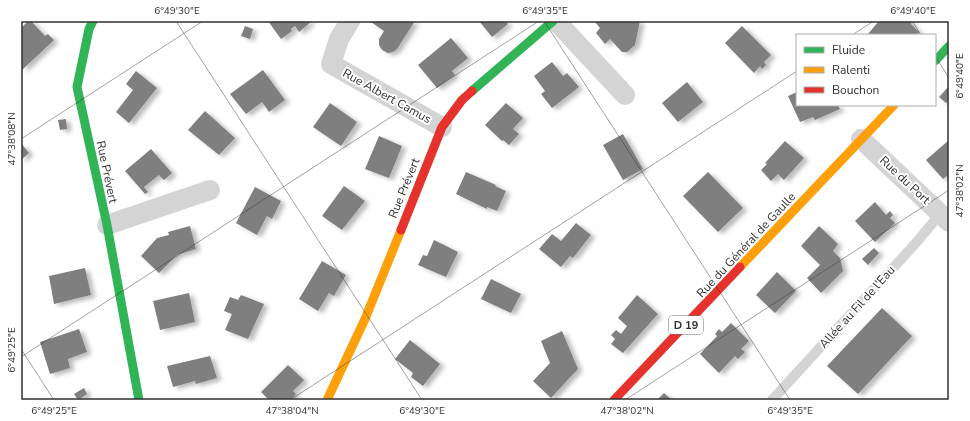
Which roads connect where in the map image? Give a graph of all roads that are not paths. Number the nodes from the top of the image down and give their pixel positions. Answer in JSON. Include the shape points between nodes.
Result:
{"nodes":[{"id":1,"x":93,"y":21,"type":"edge"},
{"id":2,"x":350,"y":21,"type":"edge"},
{"id":3,"x":554,"y":21,"type":"edge"},
{"id":4,"x":949,"y":46,"type":"edge"},
{"id":5,"x":936,"y":60,"type":"edge"},
{"id":6,"x":625,"y":95,"type":"dead end"},
{"id":7,"x":893,"y":106,"type":"edge"},
{"id":8,"x":442,"y":127,"type":"junction"},
{"id":9,"x":862,"y":139,"type":"junction"},
{"id":10,"x":210,"y":190,"type":"dead end"},
{"id":11,"x":945,"y":218,"type":"edge"},
{"id":12,"x":107,"y":226,"type":"junction"},
{"id":13,"x":138,"y":400,"type":"edge"},
{"id":14,"x":327,"y":400,"type":"edge"},
{"id":15,"x":614,"y":400,"type":"edge"},
{"id":16,"x":772,"y":400,"type":"edge"}],
"edges":[{"from":1,"to":12,"type":"street","name":"Rue Prévert","via":[[88,29],[77,87]]},
{"from":2,"to":8,"type":"street","name":"Rue Albert Camus","via":[[339,39],[331,64]]},
{"from":3,"to":6,"type":"street"},
{"from":3,"to":8,"type":"street","name":"Rue Prévert","via":[[462,100]]},
{"from":4,"to":5,"type":"street"},
{"from":7,"to":9,"type":"street","name":"Rue du Général de Gaulle","number":"D 19"},
{"from":8,"to":14,"type":"street","name":"Rue Prévert","via":[[365,319]]},
{"from":9,"to":11,"type":"street","name":"Rue du Port"},
{"from":9,"to":15,"type":"street","name":"Rue du Général de Gaulle","number":"D 19"},
{"from":10,"to":12,"type":"street"},
{"from":11,"to":16,"type":"lane","name":"Allée au Fil de l'Eau","via":[[915,244]]},
{"from":12,"to":13,"type":"street","name":"Rue Prévert"}]}
